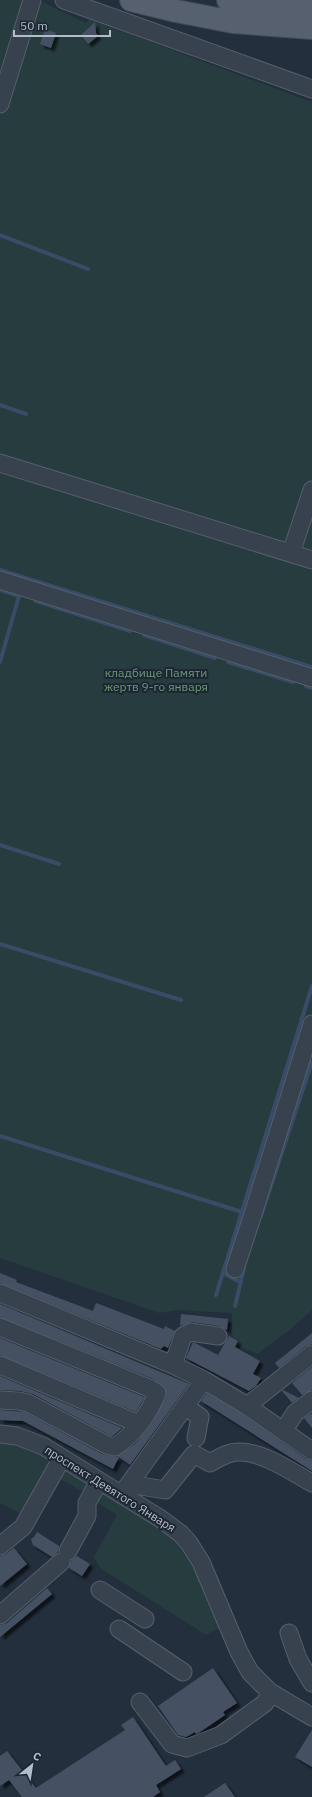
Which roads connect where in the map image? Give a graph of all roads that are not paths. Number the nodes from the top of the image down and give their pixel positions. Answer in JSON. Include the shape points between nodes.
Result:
{"nodes":[{"id":1,"x":32,"y":0,"type":"edge"},
{"id":2,"x":64,"y":0,"type":"edge"},
{"id":3,"x":131,"y":0,"type":"edge"},
{"id":4,"x":228,"y":0,"type":"edge"},
{"id":5,"x":312,"y":8,"type":"edge"},
{"id":6,"x":312,"y":28,"type":"edge"},
{"id":7,"x":312,"y":76,"type":"edge"},
{"id":8,"x":287,"y":80,"type":"junction"},
{"id":9,"x":312,"y":89,"type":"edge"},
{"id":10,"x":0,"y":104,"type":"edge"},
{"id":11,"x":0,"y":463,"type":"edge"},
{"id":12,"x":312,"y":490,"type":"edge"},
{"id":13,"x":291,"y":553,"type":"junction"},
{"id":14,"x":312,"y":560,"type":"edge"},
{"id":15,"x":0,"y":580,"type":"edge"},
{"id":16,"x":312,"y":678,"type":"edge"},
{"id":17,"x":312,"y":1024,"type":"edge"},
{"id":18,"x":235,"y":1269,"type":"dead end"},
{"id":19,"x":0,"y":1293,"type":"edge"},
{"id":20,"x":0,"y":1327,"type":"edge"},
{"id":21,"x":218,"y":1336,"type":"dead end"},
{"id":22,"x":312,"y":1354,"type":"edge"},
{"id":23,"x":0,"y":1365,"type":"edge"},
{"id":24,"x":173,"y":1365,"type":"junction"},
{"id":25,"x":204,"y":1380,"type":"junction"},
{"id":26,"x":0,"y":1400,"type":"edge"},
{"id":27,"x":312,"y":1400,"type":"edge"},
{"id":28,"x":185,"y":1406,"type":"junction"},
{"id":29,"x":247,"y":1406,"type":"junction"},
{"id":30,"x":139,"y":1424,"type":"junction"},
{"id":31,"x":283,"y":1431,"type":"junction"},
{"id":32,"x":0,"y":1434,"type":"edge"},
{"id":33,"x":196,"y":1438,"type":"dead end"},
{"id":34,"x":311,"y":1449,"type":"edge"},
{"id":35,"x":62,"y":1458,"type":"junction"},
{"id":36,"x":99,"y":1481,"type":"junction"},
{"id":37,"x":312,"y":1483,"type":"edge"},
{"id":38,"x":125,"y":1489,"type":"junction"},
{"id":39,"x":0,"y":1546,"type":"edge"},
{"id":40,"x":100,"y":1590,"type":"dead end"},
{"id":41,"x":0,"y":1615,"type":"edge"},
{"id":42,"x":145,"y":1619,"type":"dead end"},
{"id":43,"x":119,"y":1629,"type":"dead end"},
{"id":44,"x":289,"y":1633,"type":"dead end"},
{"id":45,"x":183,"y":1672,"type":"dead end"},
{"id":46,"x":312,"y":1683,"type":"edge"},
{"id":47,"x":270,"y":1692,"type":"junction"},
{"id":48,"x":140,"y":1702,"type":"dead end"},
{"id":49,"x":312,"y":1717,"type":"edge"}],
"edges":[{"from":1,"to":10,"type":"street"},
{"from":2,"to":8,"type":"street"},
{"from":3,"to":6,"type":"main road","via":[[233,22]]},
{"from":4,"to":5,"type":"main road"},
{"from":7,"to":8,"type":"street"},
{"from":8,"to":9,"type":"street"},
{"from":11,"to":13,"type":"street"},
{"from":12,"to":13,"type":"street"},
{"from":13,"to":14,"type":"street"},
{"from":15,"to":16,"type":"street"},
{"from":17,"to":18,"type":"street"},
{"from":19,"to":24,"type":"street"},
{"from":20,"to":30,"type":"street","via":[[157,1393]]},
{"from":21,"to":24,"type":"street","via":[[191,1332],[183,1336]]},
{"from":22,"to":29,"type":"street"},
{"from":23,"to":30,"type":"street"},
{"from":24,"to":25,"type":"street"},
{"from":25,"to":28,"type":"street"},
{"from":25,"to":29,"type":"street"},
{"from":26,"to":30,"type":"street","via":[[28,1403],[106,1445],[115,1447]]},
{"from":27,"to":31,"type":"street","via":[[296,1413]]},
{"from":28,"to":33,"type":"street","via":[[200,1417]]},
{"from":28,"to":38,"type":"street"},
{"from":29,"to":31,"type":"street"},
{"from":31,"to":34,"type":"street"},
{"from":32,"to":35,"type":"street","name":"проспект Девятого Января","via":[[32,1441]]},
{"from":35,"to":36,"type":"street","name":"проспект Девятого Января"},
{"from":35,"to":39,"type":"street","via":[[23,1527]]},
{"from":36,"to":38,"type":"street","name":"проспект Девятого Января"},
{"from":36,"to":41,"type":"street","via":[[87,1503],[87,1516],[64,1557]]},
{"from":37,"to":38,"type":"street","via":[[274,1462],[251,1453],[238,1452],[224,1454],[210,1463],[194,1454],[166,1490]]},
{"from":38,"to":47,"type":"street","name":"проспект Девятого Января","via":[[190,1543],[201,1562],[245,1664],[255,1679]]},
{"from":40,"to":42,"type":"street"},
{"from":43,"to":45,"type":"street"},
{"from":44,"to":46,"type":"street","via":[[298,1659]]},
{"from":47,"to":48,"type":"street","via":[[264,1703],[221,1735],[187,1748],[172,1744]]},
{"from":47,"to":49,"type":"street","name":"проспект Девятого Января"}]}
